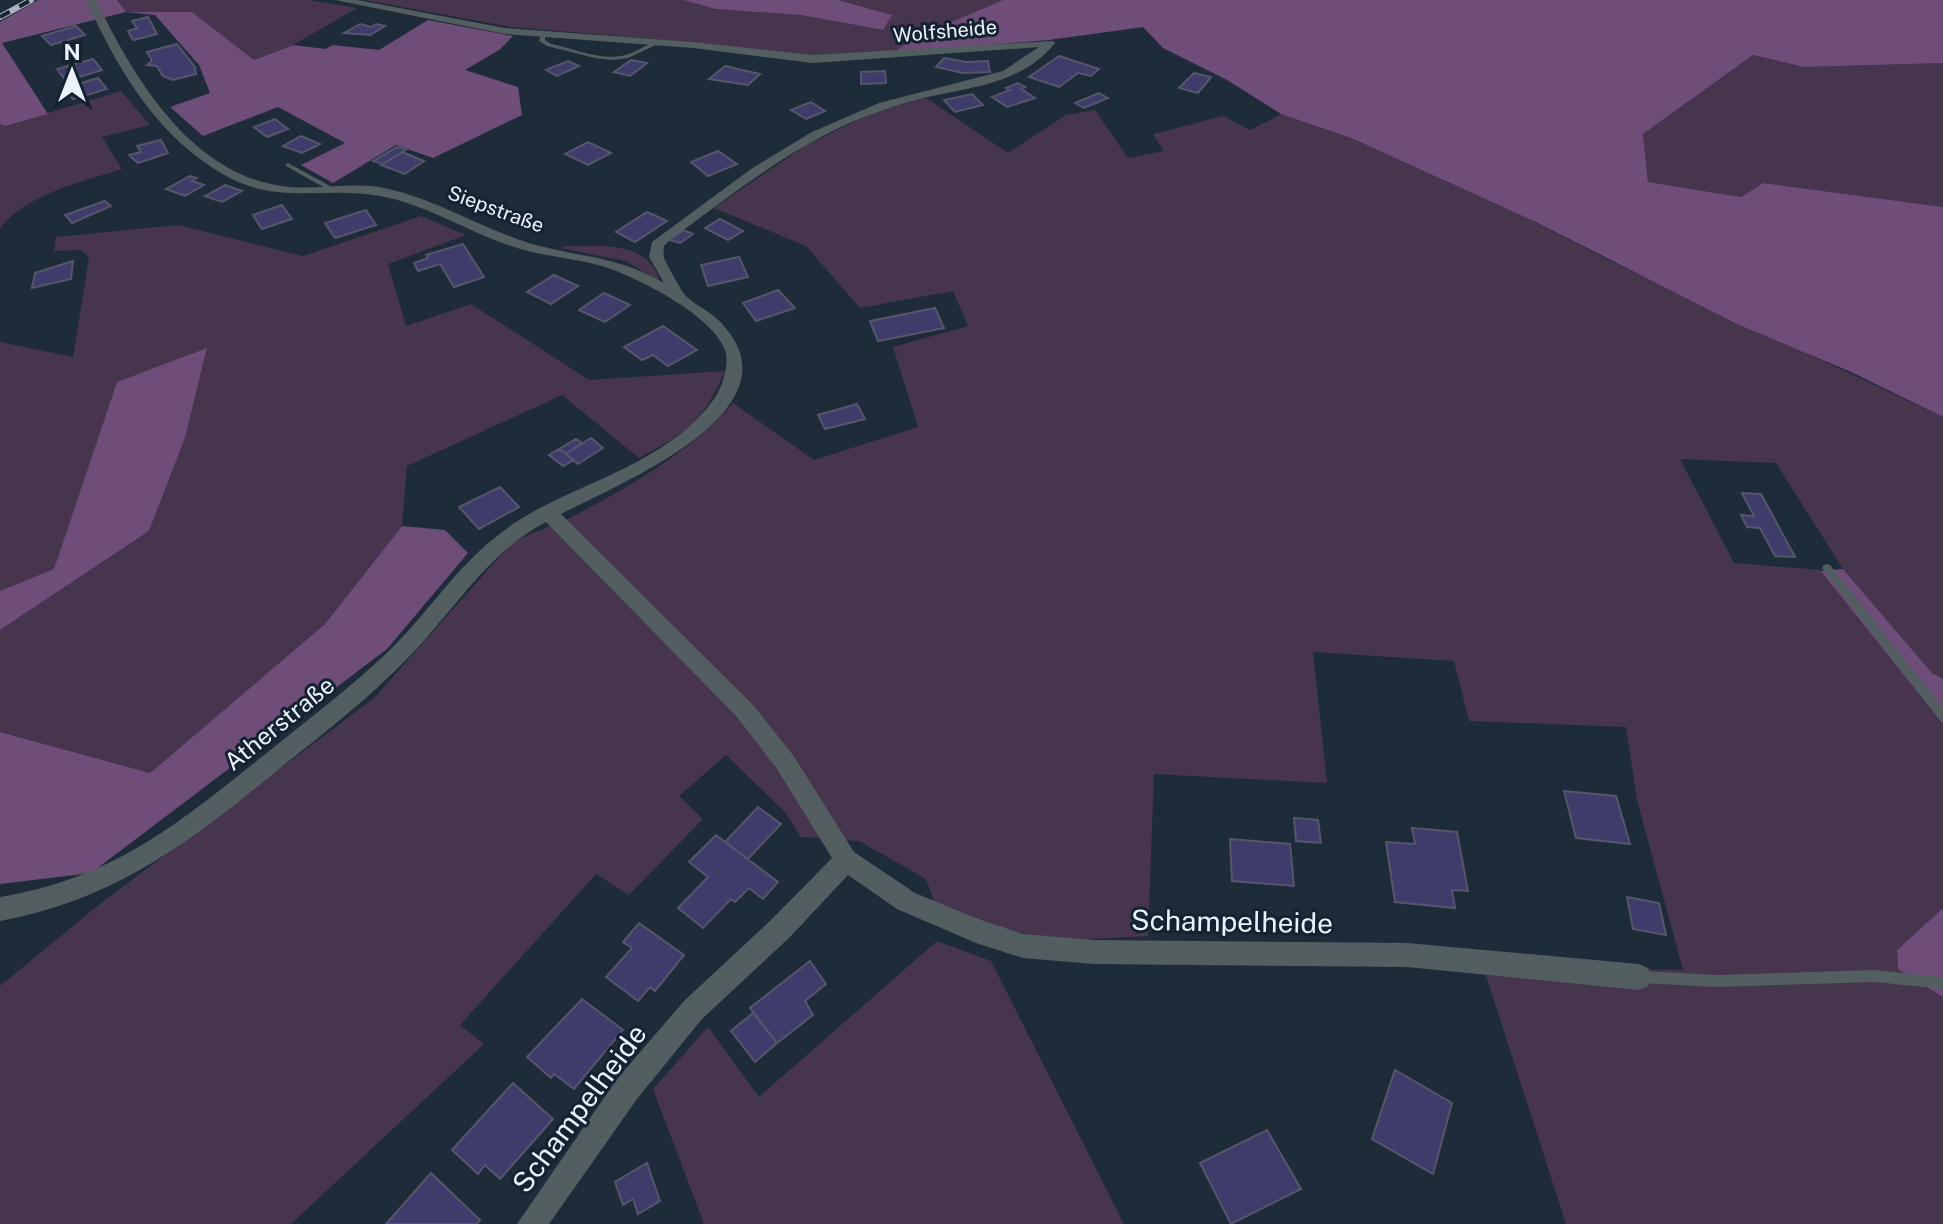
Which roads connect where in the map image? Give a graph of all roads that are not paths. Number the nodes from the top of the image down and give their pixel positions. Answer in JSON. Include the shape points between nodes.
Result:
{"nodes":[{"id":1,"x":91,"y":0,"type":"edge"},
{"id":2,"x":340,"y":0,"type":"edge"},
{"id":3,"x":543,"y":35,"type":"junction"},
{"id":4,"x":657,"y":43,"type":"junction"},
{"id":5,"x":288,"y":165,"type":"dead end"},
{"id":6,"x":328,"y":190,"type":"junction"},
{"id":7,"x":678,"y":299,"type":"junction"},
{"id":8,"x":548,"y":512,"type":"junction"},
{"id":9,"x":1827,"y":568,"type":"dead end"},
{"id":10,"x":1943,"y":716,"type":"edge"},
{"id":11,"x":846,"y":860,"type":"junction"},
{"id":12,"x":0,"y":909,"type":"edge"},
{"id":13,"x":1639,"y":977,"type":"joint"},
{"id":14,"x":1943,"y":983,"type":"edge"},
{"id":15,"x":532,"y":1224,"type":"edge"}],
"edges":[{"from":1,"to":6,"type":"street","name":"Siepstraße","via":[[140,92],[210,161],[271,188]]},
{"from":2,"to":3,"type":"street","name":"Wolfsheide"},
{"from":3,"to":4,"type":"street","name":"Wolfsheide"},
{"from":3,"to":4,"type":"lane","via":[[549,45],[612,58]]},
{"from":4,"to":7,"type":"street","name":"Wolfsheide","via":[[832,60],[1049,43],[1001,78],[887,103],[795,144],[657,245],[656,257]]},
{"from":5,"to":6,"type":"lane"},
{"from":6,"to":7,"type":"street","name":"Siepstraße","via":[[382,191],[518,245],[629,270]]},
{"from":7,"to":8,"type":"street","name":"Siepstraße","via":[[714,324],[734,351],[727,395],[693,434],[657,458]]},
{"from":8,"to":11,"type":"street","name":"Schampelheide","via":[[745,711],[785,762]]},
{"from":8,"to":12,"type":"street","name":"Atherstraße","via":[[483,557],[404,649],[357,694],[149,856],[98,883],[35,906]]},
{"from":9,"to":10,"type":"lane"},
{"from":11,"to":13,"type":"street","name":"Schampelheide","via":[[906,901],[1023,946],[1094,952],[1407,955]]},
{"from":11,"to":15,"type":"street","name":"Schampelheide","via":[[693,1010],[627,1089]]},
{"from":13,"to":14,"type":"lane","via":[[1717,981],[1875,976]]}]}
